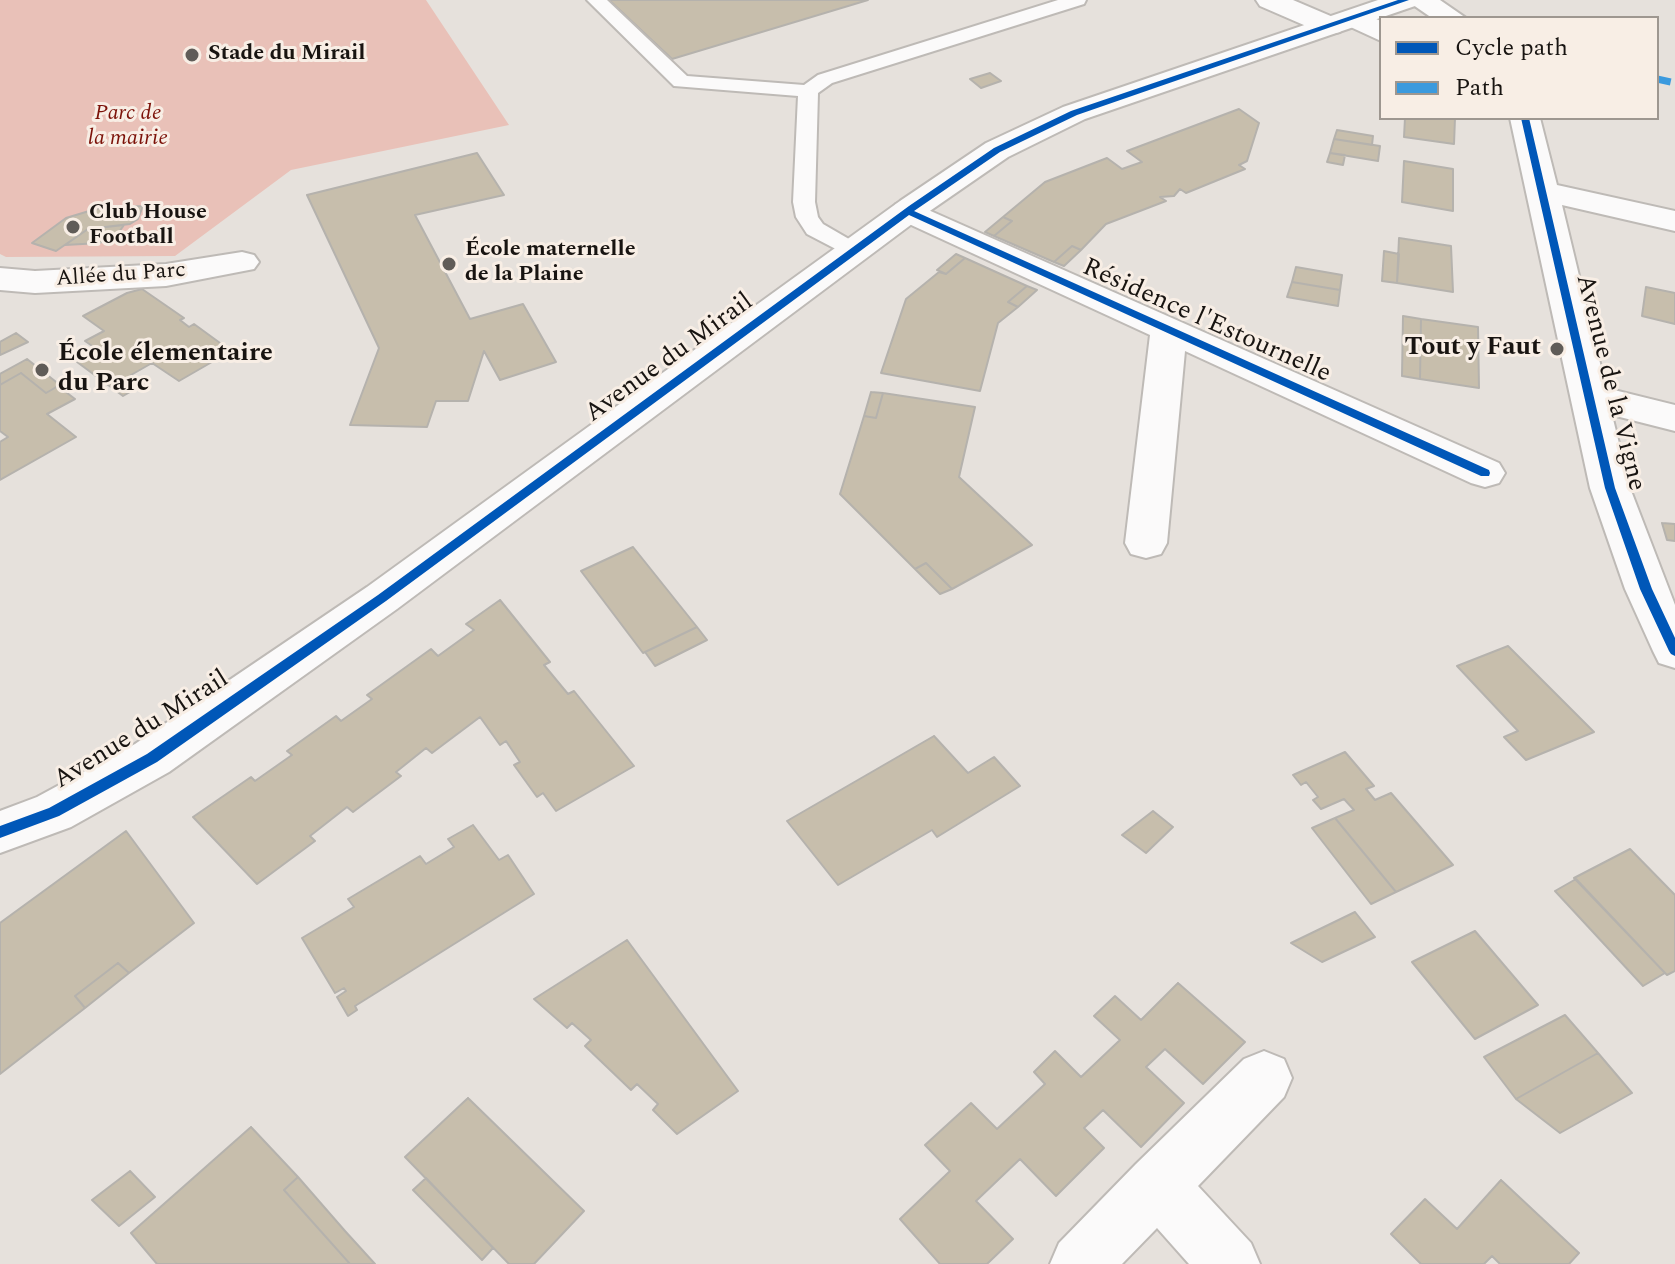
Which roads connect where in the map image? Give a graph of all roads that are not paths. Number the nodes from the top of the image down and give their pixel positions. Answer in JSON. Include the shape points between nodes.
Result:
{"nodes":[{"id":1,"x":596,"y":0,"type":"edge"},
{"id":2,"x":1077,"y":0,"type":"edge"},
{"id":3,"x":1270,"y":0,"type":"edge"},
{"id":4,"x":1405,"y":0,"type":"edge"},
{"id":5,"x":1420,"y":0,"type":"edge"},
{"id":6,"x":1448,"y":16,"type":"edge"},
{"id":7,"x":1355,"y":25,"type":"edge"},
{"id":8,"x":808,"y":91,"type":"junction"},
{"id":9,"x":1525,"y":120,"type":"edge"},
{"id":10,"x":1545,"y":206,"type":"junction"},
{"id":11,"x":908,"y":211,"type":"junction"},
{"id":12,"x":1675,"y":221,"type":"edge"},
{"id":13,"x":853,"y":251,"type":"junction"},
{"id":14,"x":1675,"y":251,"type":"edge"},
{"id":15,"x":242,"y":262,"type":"dead end"},
{"id":16,"x":0,"y":279,"type":"edge"},
{"id":17,"x":1169,"y":330,"type":"junction"},
{"id":18,"x":1589,"y":396,"type":"junction"},
{"id":19,"x":1675,"y":418,"type":"edge"},
{"id":20,"x":1485,"y":473,"type":"dead end"},
{"id":21,"x":1146,"y":543,"type":"dead end"},
{"id":22,"x":1675,"y":651,"type":"edge"},
{"id":23,"x":0,"y":832,"type":"edge"},
{"id":24,"x":1264,"y":1078,"type":"dead end"},
{"id":25,"x":1157,"y":1185,"type":"junction"},
{"id":26,"x":1080,"y":1264,"type":"edge"},
{"id":27,"x":1230,"y":1264,"type":"edge"}],
"edges":[{"from":1,"to":8,"type":"lane","via":[[681,82]]},
{"from":2,"to":8,"type":"lane","via":[[825,79]]},
{"from":3,"to":7,"type":"street"},
{"from":4,"to":7,"type":"street","name":"Avenue du Mirail"},
{"from":5,"to":6,"type":"street"},
{"from":7,"to":11,"type":"street","name":"Avenue du Mirail","via":[[1136,91],[1034,130],[969,166]]},
{"from":8,"to":13,"type":"lane","via":[[807,217],[815,229]]},
{"from":9,"to":10,"type":"street","name":"Avenue de la Vigne"},
{"from":10,"to":12,"type":"street"},
{"from":10,"to":14,"type":"street"},
{"from":10,"to":18,"type":"street","name":"Avenue de la Vigne"},
{"from":11,"to":13,"type":"street","name":"Avenue du Mirail"},
{"from":11,"to":17,"type":"street","name":"Résidence l'Estournelle"},
{"from":13,"to":23,"type":"street","name":"Avenue du Mirail","via":[[382,598],[152,758],[54,812]]},
{"from":15,"to":16,"type":"street","name":"Allée du Parc","via":[[166,275]]},
{"from":17,"to":20,"type":"street","name":"Résidence l'Estournelle"},
{"from":17,"to":21,"type":"street","name":"Résidence l'Estournelle"},
{"from":18,"to":19,"type":"street"},
{"from":18,"to":22,"type":"street","name":"Avenue de la Vigne","via":[[1628,542]]},
{"from":24,"to":25,"type":"street"},
{"from":25,"to":26,"type":"street"},
{"from":25,"to":27,"type":"street"}]}
